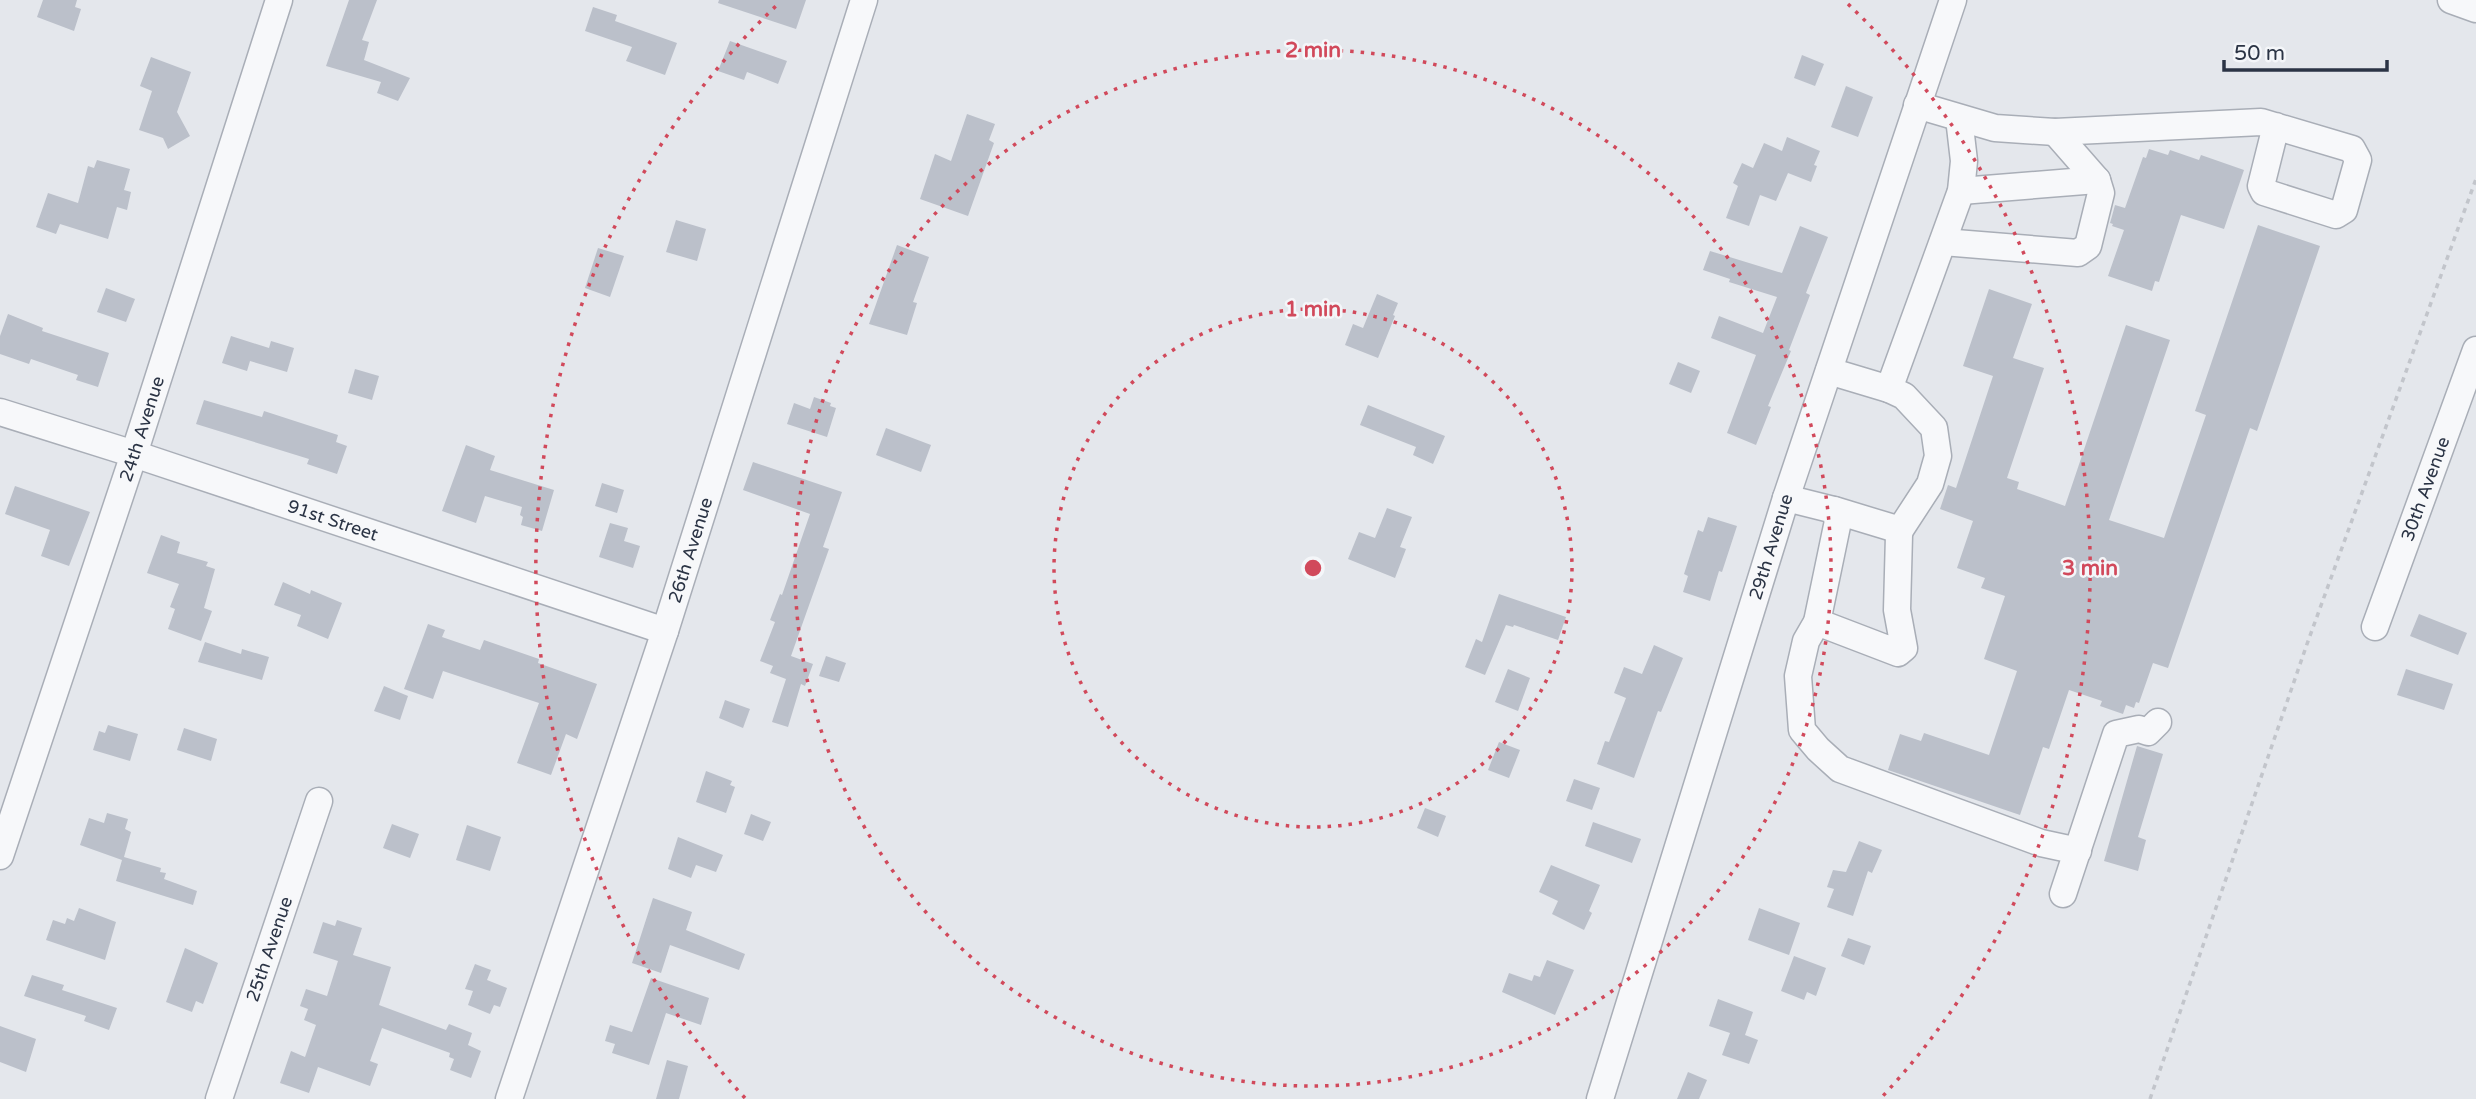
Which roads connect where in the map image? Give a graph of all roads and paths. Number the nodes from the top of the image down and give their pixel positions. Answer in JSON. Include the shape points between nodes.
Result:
{"nodes":[{"id":1,"x":279,"y":0,"type":"edge"},
{"id":2,"x":864,"y":0,"type":"edge"},
{"id":3,"x":1953,"y":0,"type":"edge"},
{"id":4,"x":2451,"y":0,"type":"edge"},
{"id":5,"x":2476,"y":9,"type":"edge"},
{"id":6,"x":1917,"y":105,"type":"junction"},
{"id":7,"x":1959,"y":118,"type":"junction"},
{"id":8,"x":2276,"y":126,"type":"dead end"},
{"id":9,"x":2055,"y":132,"type":"junction"},
{"id":10,"x":2476,"y":178,"type":"edge"},
{"id":11,"x":2097,"y":180,"type":"junction"},
{"id":12,"x":1961,"y":191,"type":"junction"},
{"id":13,"x":1943,"y":243,"type":"junction"},
{"id":14,"x":2476,"y":350,"type":"edge"},
{"id":15,"x":1829,"y":371,"type":"junction"},
{"id":16,"x":1889,"y":389,"type":"junction"},
{"id":17,"x":0,"y":412,"type":"edge"},
{"id":18,"x":134,"y":454,"type":"junction"},
{"id":19,"x":1786,"y":498,"type":"junction"},
{"id":20,"x":1834,"y":510,"type":"junction"},
{"id":21,"x":1900,"y":530,"type":"junction"},
{"id":22,"x":1817,"y":622,"type":"junction"},
{"id":23,"x":2375,"y":627,"type":"dead end"},
{"id":24,"x":665,"y":631,"type":"junction"},
{"id":25,"x":2158,"y":722,"type":"dead end"},
{"id":26,"x":319,"y":801,"type":"dead end"},
{"id":27,"x":2078,"y":850,"type":"junction"},
{"id":28,"x":0,"y":856,"type":"edge"},
{"id":29,"x":2063,"y":894,"type":"dead end"},
{"id":30,"x":219,"y":1099,"type":"edge"},
{"id":31,"x":509,"y":1099,"type":"edge"},
{"id":32,"x":1600,"y":1099,"type":"edge"},
{"id":33,"x":2150,"y":1099,"type":"edge"}],
"edges":[{"from":1,"to":18,"type":"street","name":"24th Avenue"},
{"from":2,"to":24,"type":"street","name":"26th Avenue"},
{"from":3,"to":6,"type":"street","name":"29th Avenue"},
{"from":4,"to":5,"type":"street"},
{"from":6,"to":7,"type":"street"},
{"from":6,"to":15,"type":"street","name":"29th Avenue"},
{"from":7,"to":9,"type":"street","via":[[1995,128]]},
{"from":7,"to":12,"type":"street","via":[[1964,161]]},
{"from":8,"to":9,"type":"street","via":[[2261,122]]},
{"from":9,"to":11,"type":"street"},
{"from":10,"to":33,"type":"path","via":[[2306,644]]},
{"from":11,"to":12,"type":"street"},
{"from":11,"to":13,"type":"street","via":[[2101,193],[2088,246],[2078,253]]},
{"from":12,"to":13,"type":"street"},
{"from":13,"to":16,"type":"street"},
{"from":14,"to":23,"type":"street","name":"30th Avenue"},
{"from":15,"to":16,"type":"street"},
{"from":15,"to":19,"type":"street","name":"29th Avenue"},
{"from":16,"to":21,"type":"street","via":[[1904,396],[1934,428],[1938,456],[1930,484]]},
{"from":17,"to":18,"type":"street","name":"91st Street"},
{"from":18,"to":24,"type":"street","name":"91st Street"},
{"from":18,"to":28,"type":"street","name":"24th Avenue"},
{"from":19,"to":20,"type":"street"},
{"from":19,"to":32,"type":"street","name":"29th Avenue"},
{"from":20,"to":21,"type":"street"},
{"from":20,"to":22,"type":"street","via":[[1838,522]]},
{"from":21,"to":22,"type":"street","via":[[1897,610],[1905,645],[1901,653]]},
{"from":22,"to":27,"type":"street","via":[[1806,641],[1798,676],[1802,730],[1840,769],[2041,843]]},
{"from":24,"to":31,"type":"street","name":"26th Avenue"},
{"from":25,"to":27,"type":"street","via":[[2148,732],[2139,729],[2116,734]]},
{"from":26,"to":30,"type":"street","name":"25th Avenue"},
{"from":27,"to":29,"type":"street"}]}
